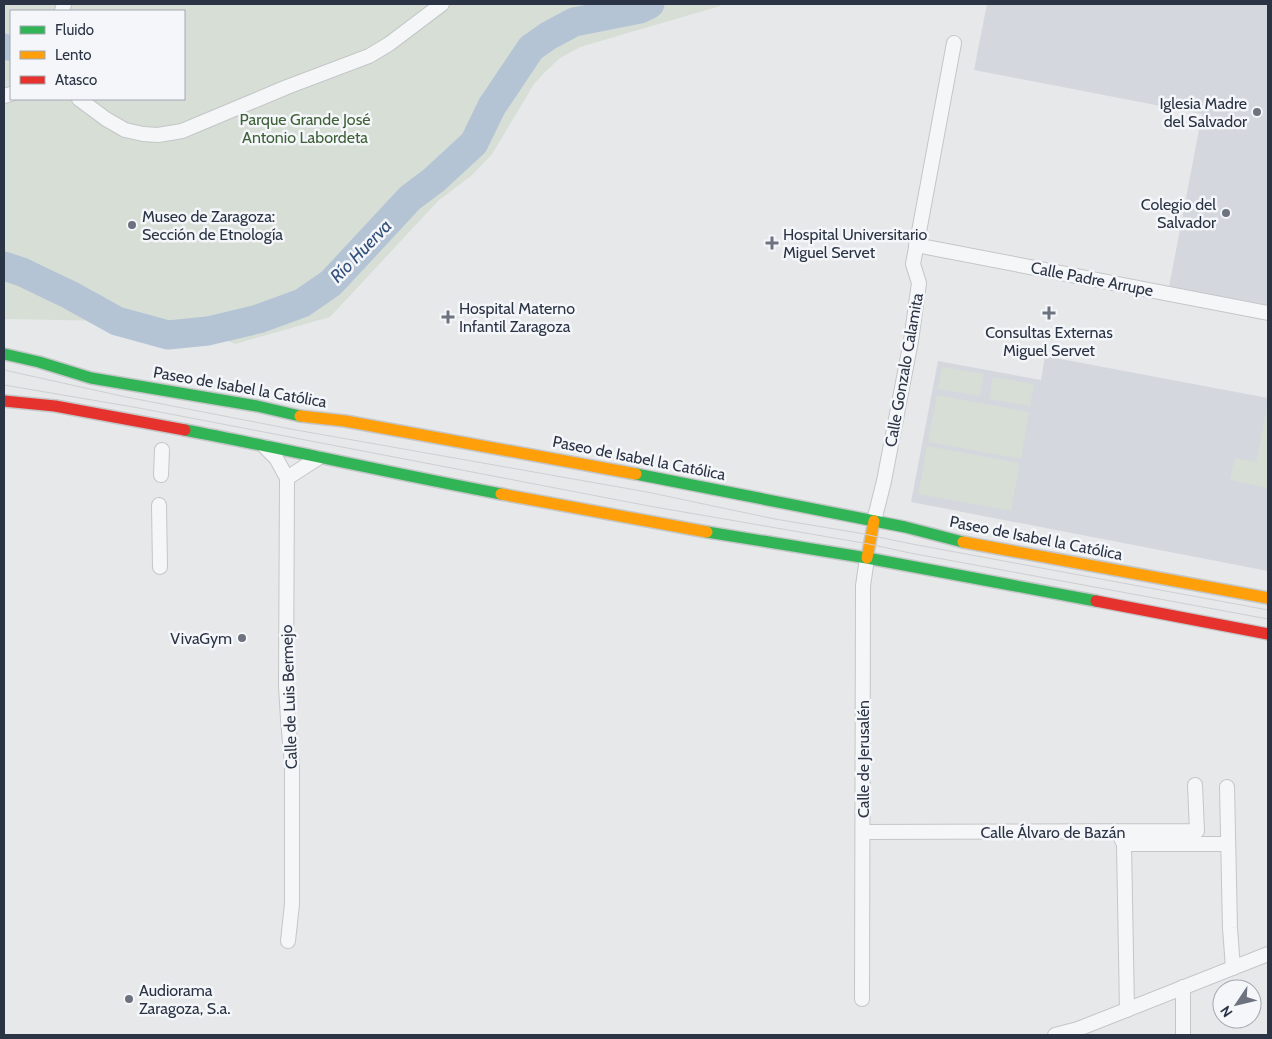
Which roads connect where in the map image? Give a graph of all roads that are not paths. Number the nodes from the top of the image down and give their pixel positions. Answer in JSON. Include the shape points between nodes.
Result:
{"nodes":[{"id":1,"x":442,"y":4,"type":"edge"},
{"id":2,"x":954,"y":43,"type":"dead end"},
{"id":3,"x":80,"y":100,"type":"edge"},
{"id":4,"x":916,"y":245,"type":"junction"},
{"id":5,"x":1268,"y":313,"type":"edge"},
{"id":6,"x":4,"y":354,"type":"edge"},
{"id":7,"x":4,"y":401,"type":"edge"},
{"id":8,"x":263,"y":445,"type":"junction"},
{"id":9,"x":162,"y":450,"type":"dead end"},
{"id":10,"x":318,"y":458,"type":"junction"},
{"id":11,"x":161,"y":475,"type":"dead end"},
{"id":12,"x":287,"y":478,"type":"junction"},
{"id":13,"x":159,"y":505,"type":"dead end"},
{"id":14,"x":874,"y":521,"type":"junction"},
{"id":15,"x":867,"y":558,"type":"junction"},
{"id":16,"x":160,"y":566,"type":"dead end"},
{"id":17,"x":1268,"y":598,"type":"edge"},
{"id":18,"x":1268,"y":634,"type":"edge"},
{"id":19,"x":1195,"y":785,"type":"dead end"},
{"id":20,"x":1227,"y":787,"type":"dead end"},
{"id":21,"x":863,"y":832,"type":"junction"},
{"id":22,"x":1121,"y":838,"type":"junction"},
{"id":23,"x":1228,"y":844,"type":"junction"},
{"id":24,"x":288,"y":941,"type":"dead end"},
{"id":25,"x":1268,"y":954,"type":"edge"},
{"id":26,"x":1233,"y":968,"type":"junction"},
{"id":27,"x":1183,"y":988,"type":"junction"},
{"id":28,"x":862,"y":998,"type":"dead end"},
{"id":29,"x":1127,"y":1010,"type":"junction"},
{"id":30,"x":1055,"y":1035,"type":"edge"},
{"id":31,"x":1183,"y":1035,"type":"edge"}],
"edges":[{"from":1,"to":3,"type":"street","via":[[369,56],[182,131],[158,135],[125,130]]},
{"from":2,"to":4,"type":"street","name":"Calle Gonzalo Calamita"},
{"from":4,"to":5,"type":"street","name":"Calle Padre Arrupe"},
{"from":4,"to":14,"type":"street","name":"Calle Gonzalo Calamita","via":[[913,264],[920,283]]},
{"from":6,"to":14,"type":"main road","name":"Paseo de Isabel la Católica","via":[[91,378],[355,423]]},
{"from":7,"to":8,"type":"main road","via":[[55,406]]},
{"from":8,"to":10,"type":"main road"},
{"from":8,"to":12,"type":"street","via":[[276,458]]},
{"from":9,"to":11,"type":"street"},
{"from":10,"to":12,"type":"street"},
{"from":10,"to":15,"type":"main road","via":[[737,538]]},
{"from":12,"to":24,"type":"street","name":"Calle de Luis Bermejo","via":[[286,686],[292,765]]},
{"from":13,"to":16,"type":"street"},
{"from":14,"to":15,"type":"main road","name":"Calle de Jerusalén"},
{"from":14,"to":17,"type":"main road","name":"Paseo de Isabel la Católica","via":[[952,540]]},
{"from":15,"to":18,"type":"main road"},
{"from":15,"to":21,"type":"street","name":"Calle de Jerusalén","via":[[863,586]]},
{"from":19,"to":22,"type":"street","name":"Calle Álvaro de Bazán","via":[[1197,832]]},
{"from":20,"to":23,"type":"street"},
{"from":21,"to":22,"type":"street","name":"Calle Álvaro de Bazán"},
{"from":21,"to":28,"type":"street","name":"Calle de Jerusalén"},
{"from":22,"to":23,"type":"street"},
{"from":22,"to":29,"type":"street"},
{"from":23,"to":26,"type":"street"},
{"from":25,"to":26,"type":"street"},
{"from":26,"to":27,"type":"street"},
{"from":27,"to":29,"type":"street"},
{"from":27,"to":31,"type":"street"},
{"from":29,"to":30,"type":"street"}]}
